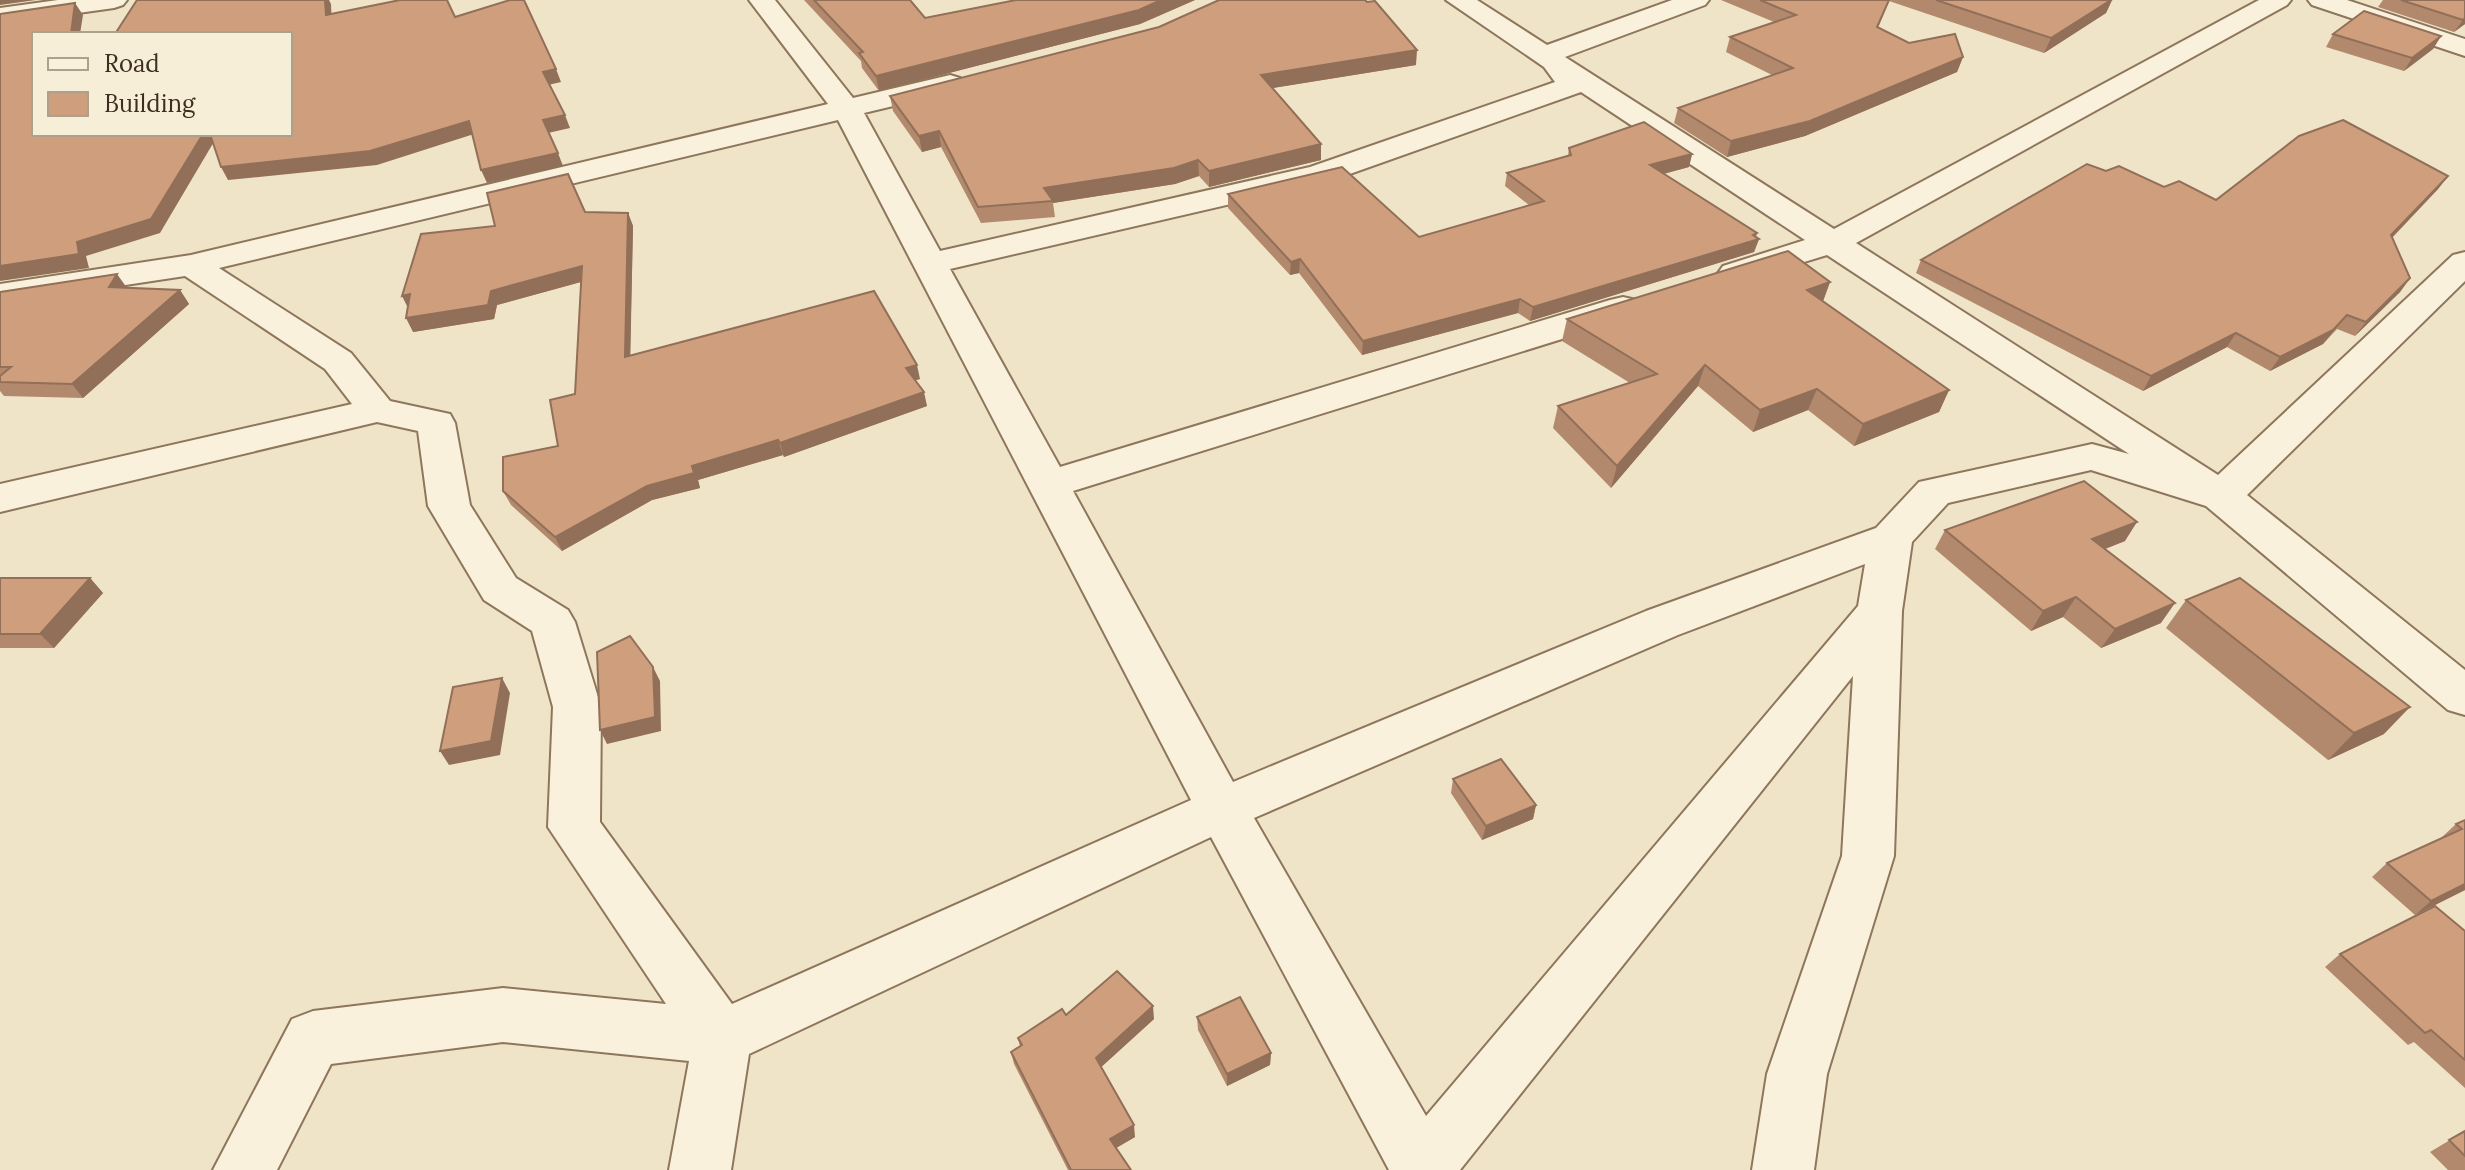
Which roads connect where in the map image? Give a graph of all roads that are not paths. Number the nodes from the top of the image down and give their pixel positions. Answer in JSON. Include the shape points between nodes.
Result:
{"nodes":[{"id":1,"x":114,"y":0,"type":"edge"},
{"id":2,"x":762,"y":0,"type":"edge"},
{"id":3,"x":1459,"y":0,"type":"edge"},
{"id":4,"x":1696,"y":0,"type":"edge"},
{"id":5,"x":2278,"y":0,"type":"edge"},
{"id":6,"x":2321,"y":0,"type":"edge"},
{"id":7,"x":0,"y":16,"type":"edge"},
{"id":8,"x":2465,"y":48,"type":"edge"},
{"id":9,"x":1547,"y":54,"type":"junction"},
{"id":10,"x":969,"y":80,"type":"edge"},
{"id":11,"x":848,"y":111,"type":"junction"},
{"id":12,"x":1834,"y":242,"type":"junction"},
{"id":13,"x":2465,"y":262,"type":"edge"},
{"id":14,"x":932,"y":263,"type":"junction"},
{"id":15,"x":191,"y":265,"type":"junction"},
{"id":16,"x":1698,"y":284,"type":"edge"},
{"id":17,"x":0,"y":294,"type":"edge"},
{"id":18,"x":1653,"y":298,"type":"edge"},
{"id":19,"x":377,"y":410,"type":"junction"},
{"id":20,"x":1048,"y":485,"type":"junction"},
{"id":21,"x":2221,"y":496,"type":"junction"},
{"id":22,"x":0,"y":498,"type":"edge"},
{"id":23,"x":1891,"y":538,"type":"junction"},
{"id":24,"x":1880,"y":611,"type":"junction"},
{"id":25,"x":2465,"y":697,"type":"edge"},
{"id":26,"x":1222,"y":809,"type":"junction"},
{"id":27,"x":722,"y":1037,"type":"junction"},
{"id":28,"x":244,"y":1170,"type":"edge"},
{"id":29,"x":700,"y":1170,"type":"edge"},
{"id":30,"x":1422,"y":1170,"type":"edge"},
{"id":31,"x":1783,"y":1170,"type":"edge"}],
"edges":[{"from":1,"to":7,"type":"street"},
{"from":2,"to":11,"type":"street"},
{"from":3,"to":9,"type":"street"},
{"from":4,"to":9,"type":"street"},
{"from":5,"to":12,"type":"street"},
{"from":6,"to":8,"type":"street"},
{"from":9,"to":12,"type":"street"},
{"from":9,"to":14,"type":"street","via":[[1573,85],[1319,174]]},
{"from":10,"to":11,"type":"street"},
{"from":11,"to":14,"type":"street"},
{"from":11,"to":15,"type":"street"},
{"from":12,"to":16,"type":"street"},
{"from":12,"to":21,"type":"street"},
{"from":13,"to":21,"type":"street"},
{"from":14,"to":20,"type":"street"},
{"from":15,"to":17,"type":"street"},
{"from":15,"to":19,"type":"street","via":[[338,361]]},
{"from":18,"to":20,"type":"street"},
{"from":19,"to":22,"type":"street"},
{"from":19,"to":27,"type":"street","via":[[436,423],[449,506],[500,589],[552,622],[577,707],[574,827]]},
{"from":20,"to":26,"type":"street"},
{"from":21,"to":23,"type":"street","via":[[2092,457],[1934,492]]},
{"from":21,"to":25,"type":"street"},
{"from":23,"to":24,"type":"street"},
{"from":23,"to":26,"type":"street","via":[[1662,623]]},
{"from":24,"to":30,"type":"street"},
{"from":24,"to":31,"type":"street","via":[[1868,856],[1797,1074]]},
{"from":26,"to":27,"type":"street"},
{"from":26,"to":30,"type":"street"},
{"from":27,"to":28,"type":"street","via":[[503,1015],[313,1039]]},
{"from":27,"to":29,"type":"street"}]}
